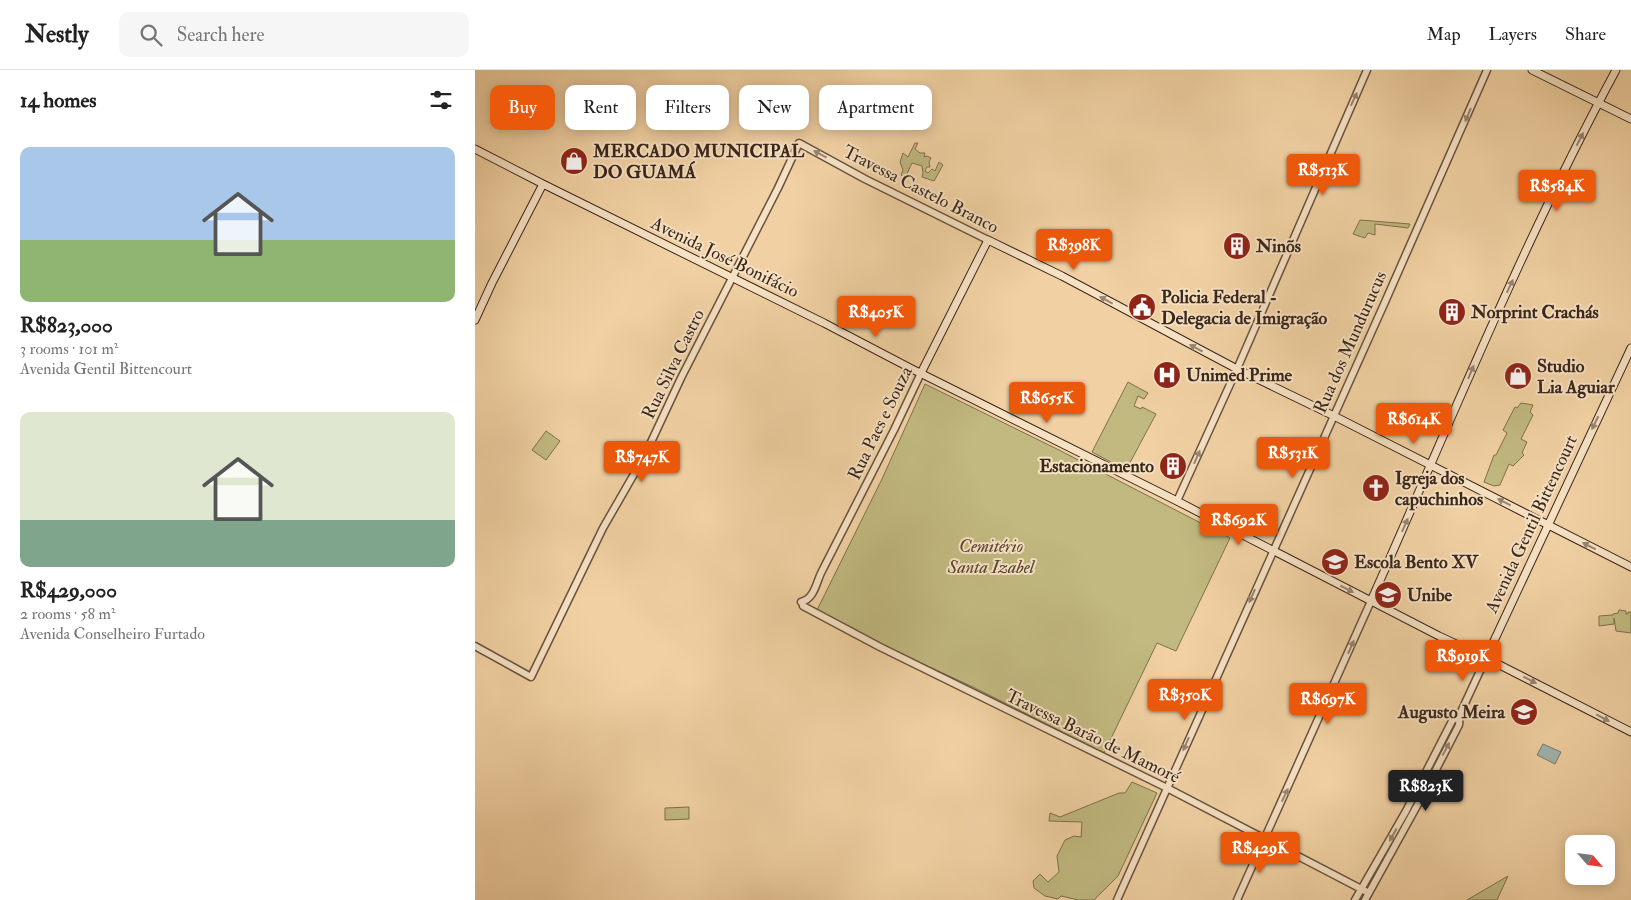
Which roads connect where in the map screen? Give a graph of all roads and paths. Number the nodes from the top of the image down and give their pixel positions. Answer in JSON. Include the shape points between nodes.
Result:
{"nodes":[{"id":1,"x":1367,"y":70,"type":"edge"},
{"id":2,"x":1487,"y":70,"type":"edge"},
{"id":3,"x":1531,"y":70,"type":"edge"},
{"id":4,"x":1616,"y":70,"type":"edge"},
{"id":5,"x":1598,"y":103,"type":"junction"},
{"id":6,"x":1631,"y":119,"type":"edge"},
{"id":7,"x":799,"y":143,"type":"joint"},
{"id":8,"x":475,"y":149,"type":"edge"},
{"id":9,"x":543,"y":184,"type":"junction"},
{"id":10,"x":988,"y":240,"type":"junction"},
{"id":11,"x":732,"y":278,"type":"junction"},
{"id":12,"x":475,"y":320,"type":"edge"},
{"id":13,"x":1631,"y":348,"type":"edge"},
{"id":14,"x":1237,"y":369,"type":"junction"},
{"id":15,"x":921,"y":373,"type":"junction"},
{"id":16,"x":1334,"y":416,"type":"junction"},
{"id":17,"x":1431,"y":465,"type":"junction"},
{"id":18,"x":1177,"y":501,"type":"junction"},
{"id":19,"x":1547,"y":525,"type":"junction"},
{"id":20,"x":1272,"y":551,"type":"junction"},
{"id":21,"x":1631,"y":567,"type":"edge"},
{"id":22,"x":813,"y":593,"type":"junction"},
{"id":23,"x":1371,"y":601,"type":"junction"},
{"id":24,"x":815,"y":612,"type":"junction"},
{"id":25,"x":475,"y":646,"type":"edge"},
{"id":26,"x":1486,"y":658,"type":"junction"},
{"id":27,"x":1631,"y":732,"type":"edge"},
{"id":28,"x":1167,"y":788,"type":"junction"},
{"id":29,"x":1264,"y":839,"type":"junction"},
{"id":30,"x":1366,"y":891,"type":"junction"},
{"id":31,"x":1117,"y":900,"type":"edge"},
{"id":32,"x":1237,"y":900,"type":"edge"},
{"id":33,"x":1355,"y":900,"type":"edge"},
{"id":34,"x":1365,"y":900,"type":"edge"}],
"edges":[{"from":14,"to":1,"type":"street","one_way":true},
{"from":2,"to":16,"type":"street","name":"Rua dos Mundurucus","one_way":true},
{"from":3,"to":5,"type":"main road"},
{"from":4,"to":5,"type":"main road"},
{"from":5,"to":6,"type":"main road"},
{"from":17,"to":5,"type":"main road","one_way":true,"via":[[1482,346]]},
{"from":10,"to":7,"type":"street","name":"Travessa Castelo Branco","one_way":true},
{"from":7,"to":11,"type":"street","name":"Rua Silva Castro"},
{"from":8,"to":9,"type":"main road","name":"Avenida José Bonifácio"},
{"from":9,"to":11,"type":"main road","name":"Avenida José Bonifácio"},
{"from":9,"to":12,"type":"main road"},
{"from":14,"to":10,"type":"main road","name":"Travessa Castelo Branco","one_way":true},
{"from":10,"to":15,"type":"main road","name":"Rua Paes e Souza"},
{"from":11,"to":15,"type":"main road","name":"Avenida José Bonifácio"},
{"from":11,"to":25,"type":"street","name":"Rua Silva Castro","via":[[645,455],[603,528],[531,677]]},
{"from":13,"to":19,"type":"main road","name":"Avenida Gentil Bittencourt","one_way":true},
{"from":14,"to":16,"type":"main road","name":"Travessa Castelo Branco"},
{"from":18,"to":14,"type":"street","one_way":true},
{"from":15,"to":18,"type":"main road","name":"Avenida José Bonifácio"},
{"from":15,"to":22,"type":"street","name":"Rua Paes e Souza"},
{"from":16,"to":17,"type":"main road","name":"Travessa Castelo Branco"},
{"from":16,"to":20,"type":"street","name":"Rua dos Mundurucus"},
{"from":19,"to":17,"type":"main road","name":"Travessa Castelo Branco","one_way":true},
{"from":23,"to":17,"type":"main road","one_way":true},
{"from":18,"to":20,"type":"main road","name":"Avenida José Bonifácio"},
{"from":21,"to":19,"type":"main road","name":"Travessa Castelo Branco","one_way":true},
{"from":19,"to":26,"type":"main road","name":"Avenida Gentil Bittencourt"},
{"from":20,"to":23,"type":"main road","name":"Avenida José Bonifácio","one_way":true},
{"from":20,"to":28,"type":"street","name":"Rua dos Mundurucus","one_way":true},
{"from":22,"to":24,"type":"street","name":"Rua Paes e Souza"},
{"from":22,"to":24,"type":"street","name":"Travessa Barão de Mamoré","via":[[802,604]]},
{"from":23,"to":26,"type":"main road","name":"Avenida José Bonifácio"},
{"from":29,"to":23,"type":"street","one_way":true},
{"from":24,"to":28,"type":"street","name":"Travessa Barão de Mamoré","via":[[983,699]]},
{"from":26,"to":27,"type":"main road","name":"Avenida José Bonifácio","one_way":true},
{"from":26,"to":30,"type":"street","name":"Avenida Gentil Bittencourt","via":[[1460,714],[1452,721]]},
{"from":28,"to":29,"type":"street","name":"Travessa Barão de Mamoré"},
{"from":28,"to":31,"type":"street","name":"Rua dos Mundurucus"},
{"from":29,"to":30,"type":"street","name":"Travessa Barão de Mamoré"},
{"from":29,"to":32,"type":"street"},
{"from":30,"to":33,"type":"street","name":"Avenida Gentil Bittencourt"},
{"from":30,"to":34,"type":"street","name":"Avenida Gentil Bittencourt"}]}
